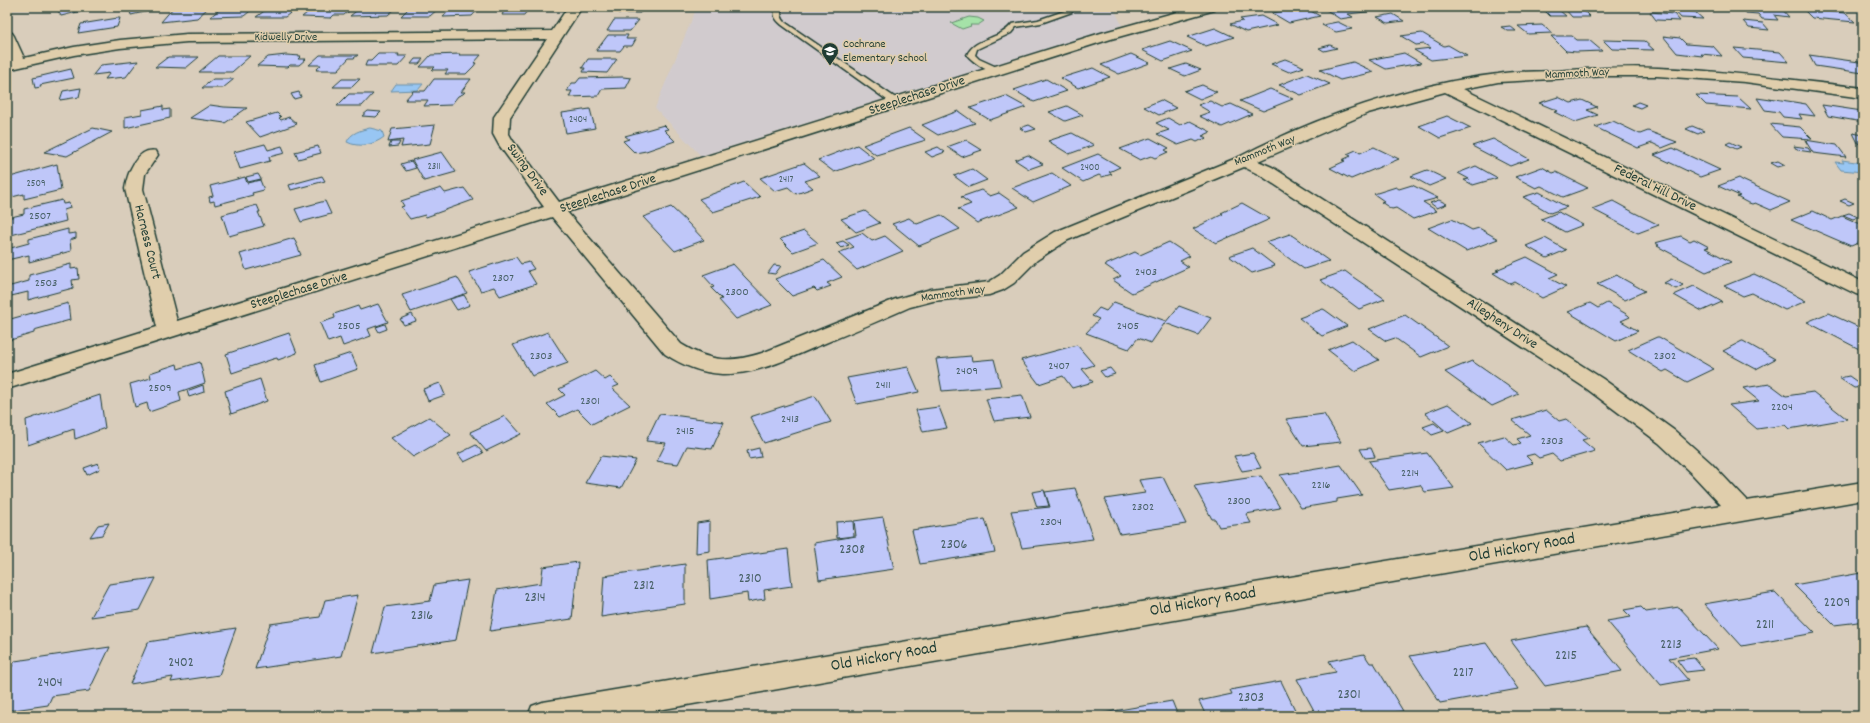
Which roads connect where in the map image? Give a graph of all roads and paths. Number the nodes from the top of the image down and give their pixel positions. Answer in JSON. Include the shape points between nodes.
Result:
{"nodes":[{"id":1,"x":575,"y":7,"type":"edge"},
{"id":2,"x":779,"y":7,"type":"edge"},
{"id":3,"x":1210,"y":7,"type":"edge"},
{"id":4,"x":1070,"y":11,"type":"dead end"},
{"id":5,"x":556,"y":35,"type":"junction"},
{"id":6,"x":7,"y":36,"type":"edge"},
{"id":7,"x":13,"y":64,"type":"edge"},
{"id":8,"x":998,"y":71,"type":"junction"},
{"id":9,"x":1447,"y":87,"type":"junction"},
{"id":10,"x":1863,"y":92,"type":"edge"},
{"id":11,"x":897,"y":102,"type":"junction"},
{"id":12,"x":150,"y":156,"type":"dead end"},
{"id":13,"x":1245,"y":161,"type":"junction"},
{"id":14,"x":556,"y":210,"type":"junction"},
{"id":15,"x":1863,"y":290,"type":"edge"},
{"id":16,"x":169,"y":332,"type":"junction"},
{"id":17,"x":702,"y":365,"type":"joint"},
{"id":18,"x":7,"y":382,"type":"edge"},
{"id":19,"x":1863,"y":491,"type":"edge"},
{"id":20,"x":1741,"y":511,"type":"junction"},
{"id":21,"x":543,"y":716,"type":"edge"}],
"edges":[{"from":1,"to":5,"type":"street","name":"Swing Drive"},
{"from":2,"to":11,"type":"lane","via":[[779,19],[784,24]]},
{"from":3,"to":8,"type":"street","name":"Steeplechase Drive","via":[[1106,36]]},
{"from":4,"to":8,"type":"lane","via":[[1039,22],[1014,25],[1009,32],[974,48],[971,55],[976,61]]},
{"from":5,"to":7,"type":"street","name":"Kidwelly Drive","via":[[187,38],[120,44]]},
{"from":5,"to":14,"type":"street","name":"Swing Drive","via":[[502,117],[501,134]]},
{"from":6,"to":7,"type":"street"},
{"from":8,"to":11,"type":"street","name":"Steeplechase Drive"},
{"from":9,"to":10,"type":"street","name":"Mammoth Way","via":[[1498,78],[1658,72],[1752,78]]},
{"from":9,"to":13,"type":"street","name":"Mammoth Way","via":[[1362,110]]},
{"from":9,"to":15,"type":"street","name":"Federal Hill Drive"},
{"from":11,"to":14,"type":"street","name":"Steeplechase Drive"},
{"from":12,"to":16,"type":"street","name":"Harness Court","via":[[136,174],[134,189]]},
{"from":13,"to":17,"type":"street","name":"Mammoth Way","via":[[1051,242],[998,286],[931,295],[903,303],[753,364],[734,367]]},
{"from":13,"to":20,"type":"street","name":"Allegheny Drive","via":[[1266,171],[1595,384],[1667,438],[1702,469]]},
{"from":14,"to":16,"type":"street","name":"Steeplechase Drive"},
{"from":14,"to":17,"type":"street","name":"Swing Drive","via":[[673,349],[688,360]]},
{"from":16,"to":18,"type":"street","name":"Steeplechase Drive"},
{"from":19,"to":20,"type":"street","name":"Old Hickory Road"},
{"from":20,"to":21,"type":"street","name":"Old Hickory Road"}]}
